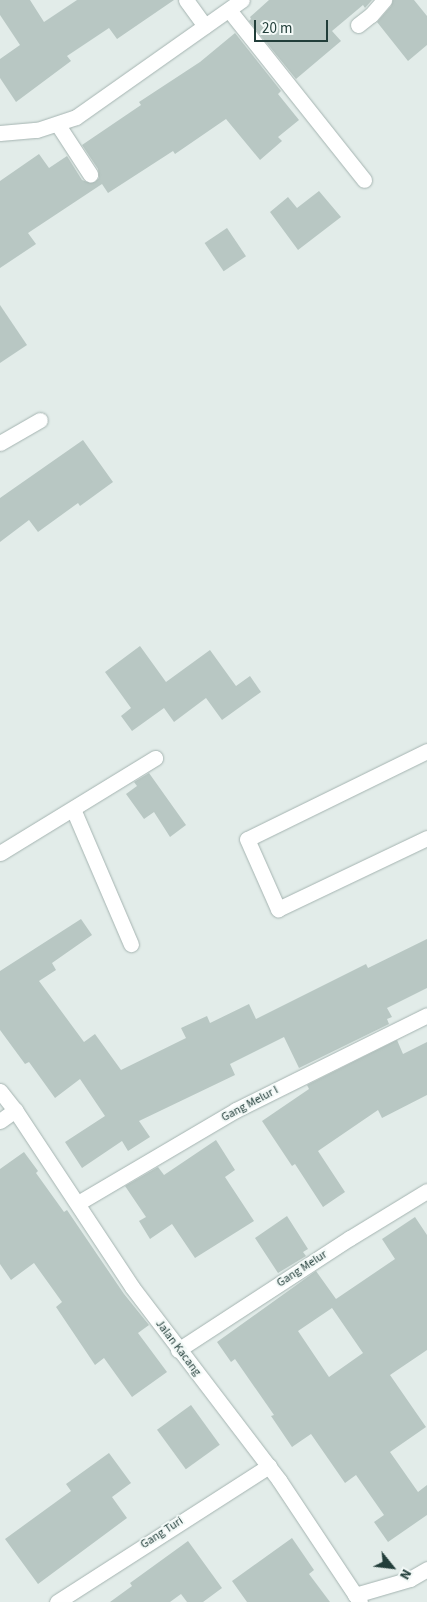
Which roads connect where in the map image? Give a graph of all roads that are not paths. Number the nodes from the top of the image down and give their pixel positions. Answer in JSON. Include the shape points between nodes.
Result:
{"nodes":[{"id":1,"x":186,"y":0,"type":"edge"},
{"id":2,"x":242,"y":0,"type":"edge"},
{"id":3,"x":384,"y":0,"type":"edge"},
{"id":4,"x":229,"y":10,"type":"junction"},
{"id":5,"x":358,"y":25,"type":"dead end"},
{"id":6,"x":205,"y":26,"type":"junction"},
{"id":7,"x":58,"y":124,"type":"junction"},
{"id":8,"x":0,"y":132,"type":"edge"},
{"id":9,"x":90,"y":174,"type":"dead end"},
{"id":10,"x":364,"y":180,"type":"dead end"},
{"id":11,"x":40,"y":420,"type":"dead end"},
{"id":12,"x":0,"y":443,"type":"edge"},
{"id":13,"x":427,"y":750,"type":"edge"},
{"id":14,"x":155,"y":758,"type":"dead end"},
{"id":15,"x":73,"y":809,"type":"junction"},
{"id":16,"x":427,"y":838,"type":"edge"},
{"id":17,"x":0,"y":853,"type":"edge"},
{"id":18,"x":131,"y":944,"type":"dead end"},
{"id":19,"x":427,"y":1016,"type":"edge"},
{"id":20,"x":0,"y":1091,"type":"edge"},
{"id":21,"x":15,"y":1110,"type":"junction"},
{"id":22,"x":0,"y":1121,"type":"edge"},
{"id":23,"x":427,"y":1191,"type":"edge"},
{"id":24,"x":78,"y":1203,"type":"junction"},
{"id":25,"x":178,"y":1350,"type":"junction"},
{"id":26,"x":269,"y":1466,"type":"junction"},
{"id":27,"x":427,"y":1569,"type":"edge"},
{"id":28,"x":357,"y":1598,"type":"edge"},
{"id":29,"x":57,"y":1602,"type":"edge"}],
"edges":[{"from":1,"to":6,"type":"street"},
{"from":2,"to":4,"type":"street"},
{"from":3,"to":5,"type":"street"},
{"from":4,"to":6,"type":"street"},
{"from":4,"to":10,"type":"street"},
{"from":6,"to":7,"type":"street","via":[[76,117]]},
{"from":7,"to":8,"type":"street","via":[[37,130]]},
{"from":7,"to":9,"type":"street"},
{"from":11,"to":12,"type":"street"},
{"from":13,"to":16,"type":"street","via":[[247,839],[278,909]]},
{"from":14,"to":15,"type":"street"},
{"from":15,"to":17,"type":"street"},
{"from":15,"to":18,"type":"street"},
{"from":19,"to":24,"type":"street","name":"Gang Melur I","via":[[236,1110]]},
{"from":20,"to":21,"type":"street","name":"Jalan Kacang"},
{"from":21,"to":22,"type":"street"},
{"from":21,"to":24,"type":"street","name":"Jalan Kacang"},
{"from":23,"to":25,"type":"street","name":"Gang Melur"},
{"from":24,"to":25,"type":"street","name":"Jalan Kacang"},
{"from":25,"to":26,"type":"street","name":"Jalan Kacang"},
{"from":26,"to":28,"type":"street","name":"Jalan Kacang"},
{"from":26,"to":29,"type":"street","name":"Gang Turi"},
{"from":27,"to":28,"type":"street","via":[[410,1579]]}]}
